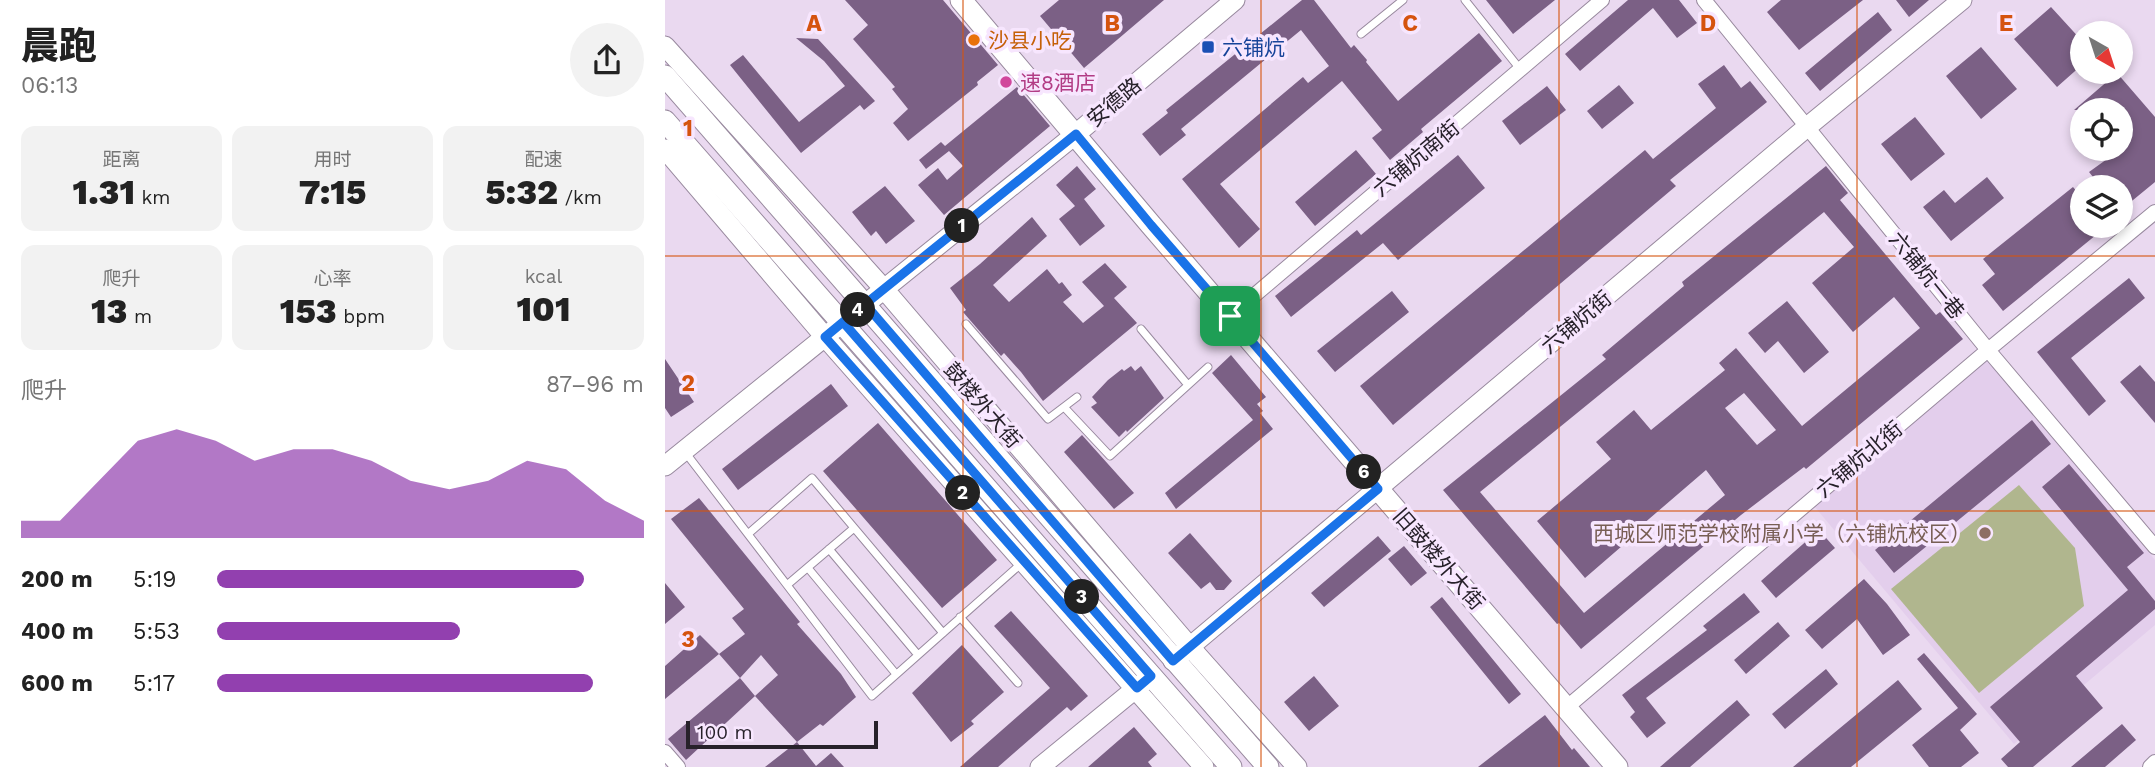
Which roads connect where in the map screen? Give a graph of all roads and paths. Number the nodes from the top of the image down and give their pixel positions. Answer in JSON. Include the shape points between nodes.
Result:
{"nodes":[{"id":1,"x":961,"y":0,"type":"edge"},
{"id":2,"x":1235,"y":0,"type":"edge"},
{"id":3,"x":1403,"y":0,"type":"edge"},
{"id":4,"x":1465,"y":0,"type":"edge"},
{"id":5,"x":1602,"y":0,"type":"edge"},
{"id":6,"x":1705,"y":0,"type":"edge"},
{"id":7,"x":1962,"y":0,"type":"edge"},
{"id":8,"x":1361,"y":34,"type":"dead end"},
{"id":9,"x":665,"y":46,"type":"edge"},
{"id":10,"x":1520,"y":69,"type":"junction"},
{"id":11,"x":665,"y":76,"type":"edge"},
{"id":12,"x":665,"y":121,"type":"edge"},
{"id":13,"x":1807,"y":127,"type":"junction"},
{"id":14,"x":1076,"y":134,"type":"junction"},
{"id":15,"x":665,"y":149,"type":"edge"},
{"id":16,"x":2155,"y":212,"type":"edge"},
{"id":17,"x":884,"y":289,"type":"junction"},
{"id":18,"x":865,"y":304,"type":"junction"},
{"id":19,"x":1230,"y":316,"type":"junction"},
{"id":20,"x":843,"y":322,"type":"junction"},
{"id":21,"x":965,"y":324,"type":"dead end"},
{"id":22,"x":1141,"y":329,"type":"dead end"},
{"id":23,"x":825,"y":337,"type":"junction"},
{"id":24,"x":1988,"y":350,"type":"junction"},
{"id":25,"x":1209,"y":367,"type":"dead end"},
{"id":26,"x":1188,"y":386,"type":"junction"},
{"id":27,"x":1077,"y":397,"type":"dead end"},
{"id":28,"x":1064,"y":407,"type":"junction"},
{"id":29,"x":684,"y":451,"type":"junction"},
{"id":30,"x":665,"y":466,"type":"edge"},
{"id":31,"x":1378,"y":489,"type":"junction"},
{"id":32,"x":854,"y":528,"type":"junction"},
{"id":33,"x":748,"y":534,"type":"junction"},
{"id":34,"x":2155,"y":547,"type":"edge"},
{"id":35,"x":829,"y":549,"type":"junction"},
{"id":36,"x":1024,"y":561,"type":"junction"},
{"id":37,"x":808,"y":568,"type":"junction"},
{"id":38,"x":787,"y":585,"type":"junction"},
{"id":39,"x":960,"y":617,"type":"junction"},
{"id":40,"x":943,"y":633,"type":"junction"},
{"id":41,"x":1190,"y":647,"type":"junction"},
{"id":42,"x":918,"y":655,"type":"junction"},
{"id":43,"x":1173,"y":661,"type":"junction"},
{"id":44,"x":896,"y":674,"type":"junction"},
{"id":45,"x":1018,"y":682,"type":"dead end"},
{"id":46,"x":1144,"y":682,"type":"junction"},
{"id":47,"x":1566,"y":708,"type":"junction"},
{"id":48,"x":665,"y":752,"type":"edge"},
{"id":49,"x":2155,"y":762,"type":"edge"},
{"id":50,"x":677,"y":767,"type":"edge"},
{"id":51,"x":1040,"y":767,"type":"edge"},
{"id":52,"x":1205,"y":767,"type":"edge"},
{"id":53,"x":1231,"y":767,"type":"edge"},
{"id":54,"x":1268,"y":767,"type":"edge"},
{"id":55,"x":1297,"y":767,"type":"edge"},
{"id":56,"x":1617,"y":767,"type":"edge"},
{"id":57,"x":2150,"y":767,"type":"edge"}],
"edges":[{"from":1,"to":14,"type":"main road","name":"旧鼓楼外大街"},
{"from":2,"to":14,"type":"street","name":"安德路"},
{"from":3,"to":8,"type":"lane"},
{"from":4,"to":10,"type":"lane"},
{"from":5,"to":10,"type":"street","name":"六铺炕南街"},
{"from":6,"to":13,"type":"street","name":"六铺炕一巷"},
{"from":7,"to":13,"type":"street","name":"六铺炕街"},
{"from":9,"to":17,"type":"street","name":"鼓楼外大街"},
{"from":10,"to":19,"type":"street","name":"六铺炕南街"},
{"from":11,"to":18,"type":"main road","name":"鼓楼外大街"},
{"from":12,"to":20,"type":"main road"},
{"from":13,"to":24,"type":"street","name":"六铺炕一巷"},
{"from":13,"to":31,"type":"street","name":"六铺炕街"},
{"from":14,"to":17,"type":"street","name":"安德路"},
{"from":14,"to":19,"type":"main road","name":"旧鼓楼外大街"},
{"from":15,"to":23,"type":"street"},
{"from":16,"to":24,"type":"street","name":"六铺炕北街"},
{"from":17,"to":18,"type":"street","name":"安德路"},
{"from":17,"to":41,"type":"street","name":"鼓楼外大街"},
{"from":18,"to":20,"type":"street","name":"安德路"},
{"from":18,"to":43,"type":"main road","name":"鼓楼外大街"},
{"from":19,"to":31,"type":"main road","name":"旧鼓楼外大街"},
{"from":20,"to":23,"type":"street","name":"安德路"},
{"from":20,"to":46,"type":"main road"},
{"from":21,"to":28,"type":"lane","via":[[1048,419]]},
{"from":22,"to":26,"type":"lane"},
{"from":23,"to":29,"type":"street","name":"安德路"},
{"from":23,"to":36,"type":"street"},
{"from":24,"to":34,"type":"street","name":"六铺炕一巷"},
{"from":24,"to":47,"type":"street","name":"六铺炕北街"},
{"from":25,"to":26,"type":"lane"},
{"from":26,"to":28,"type":"lane","via":[[1110,456]]},
{"from":27,"to":28,"type":"lane"},
{"from":29,"to":30,"type":"street","name":"安德路"},
{"from":29,"to":33,"type":"lane"},
{"from":31,"to":41,"type":"street","name":"六铺炕街"},
{"from":31,"to":47,"type":"main road","name":"旧鼓楼外大街"},
{"from":32,"to":33,"type":"lane","via":[[812,478]]},
{"from":32,"to":35,"type":"lane"},
{"from":32,"to":40,"type":"lane"},
{"from":33,"to":38,"type":"lane"},
{"from":35,"to":37,"type":"lane"},
{"from":35,"to":42,"type":"lane"},
{"from":36,"to":39,"type":"lane"},
{"from":36,"to":46,"type":"street"},
{"from":37,"to":38,"type":"lane"},
{"from":37,"to":44,"type":"lane"},
{"from":38,"to":44,"type":"lane","via":[[872,696]]},
{"from":39,"to":40,"type":"lane"},
{"from":39,"to":45,"type":"lane"},
{"from":40,"to":42,"type":"lane"},
{"from":41,"to":43,"type":"street","name":"六铺炕街"},
{"from":41,"to":55,"type":"street","name":"鼓楼外大街"},
{"from":42,"to":44,"type":"lane"},
{"from":43,"to":54,"type":"main road","name":"鼓楼外大街"},
{"from":46,"to":51,"type":"street"},
{"from":46,"to":52,"type":"street"},
{"from":46,"to":53,"type":"main road"},
{"from":47,"to":56,"type":"main road","name":"旧鼓楼外大街"},
{"from":48,"to":50,"type":"street"},
{"from":49,"to":57,"type":"street"}]}
